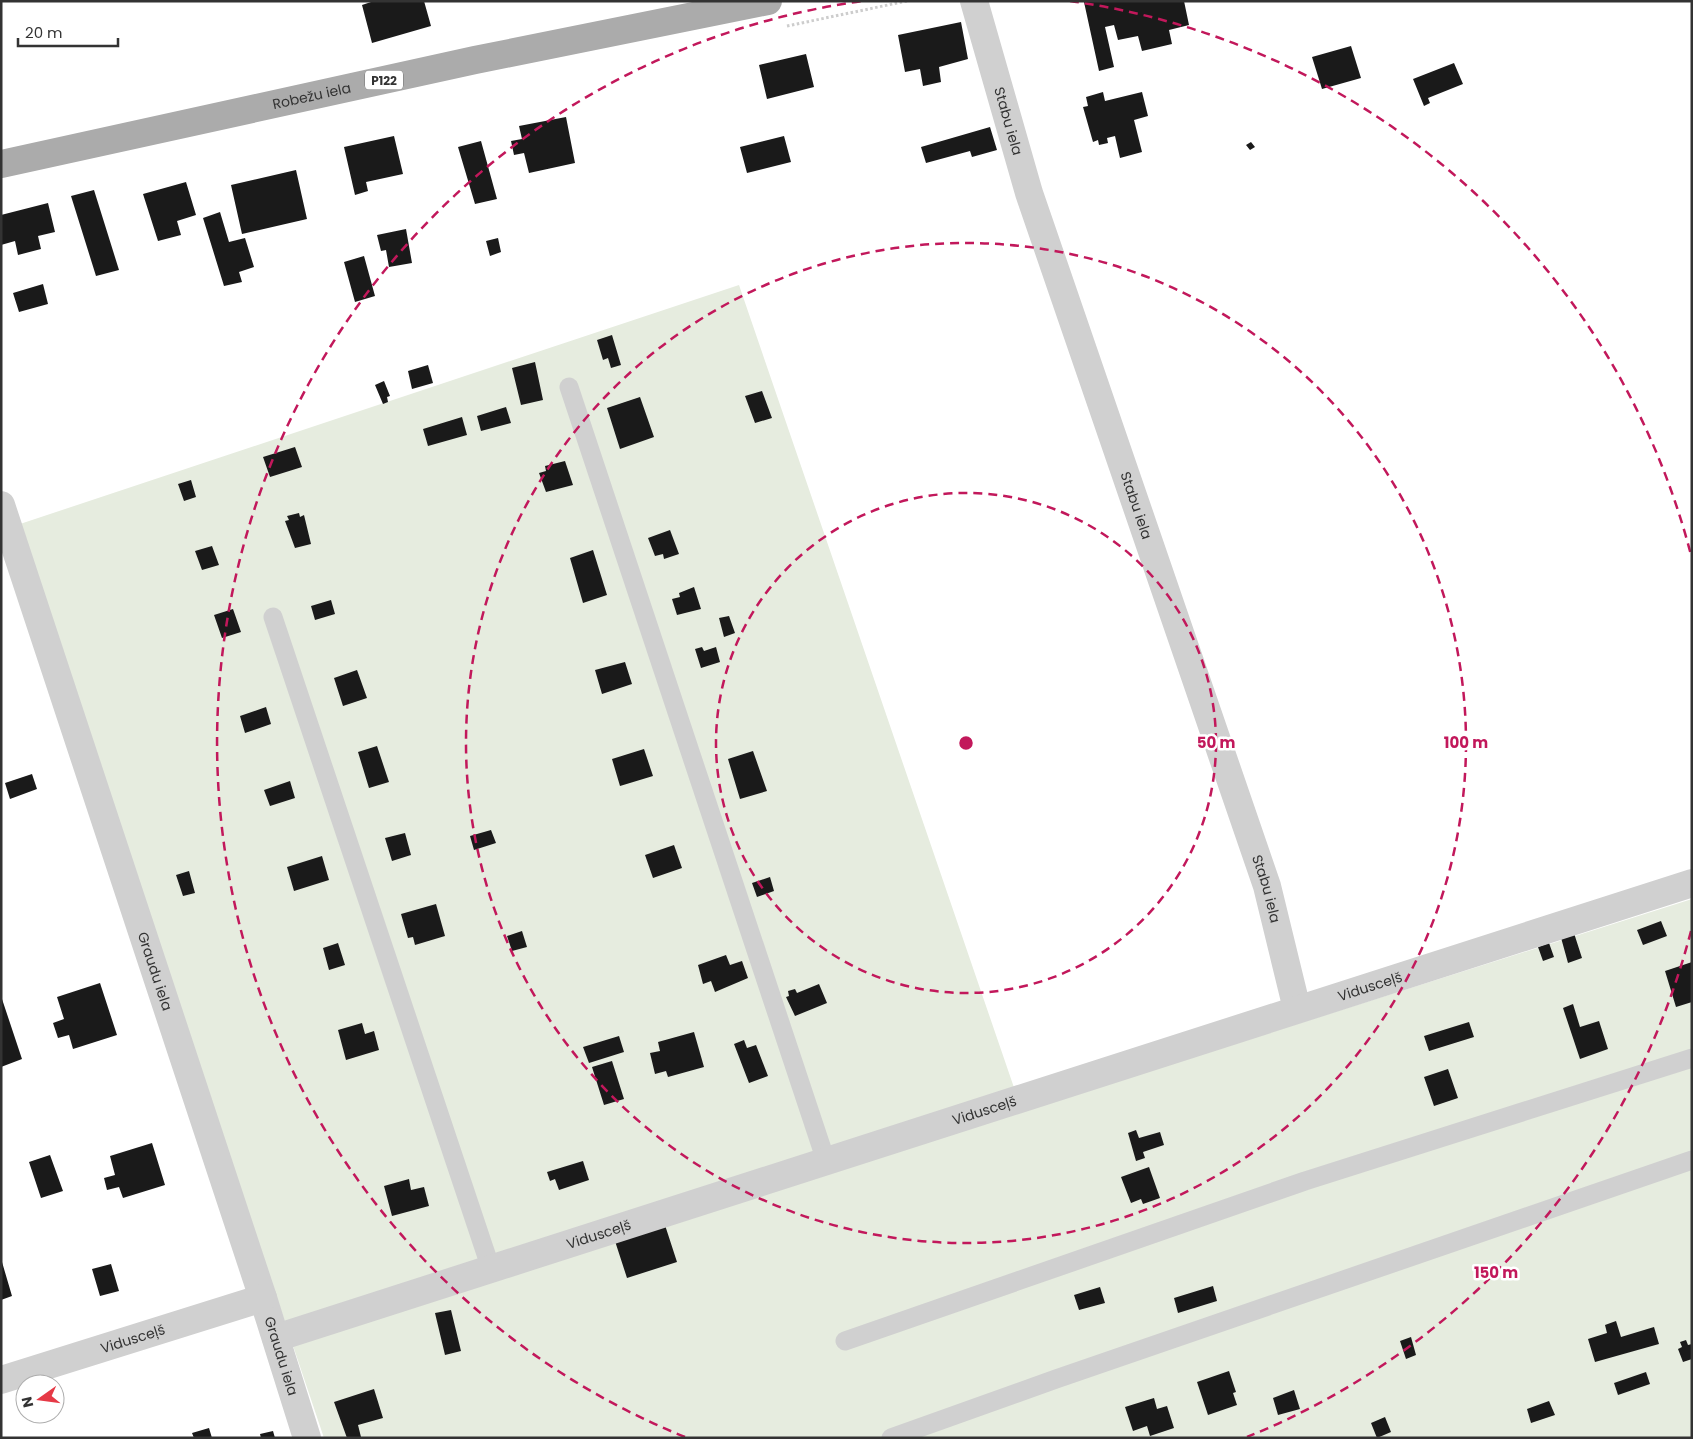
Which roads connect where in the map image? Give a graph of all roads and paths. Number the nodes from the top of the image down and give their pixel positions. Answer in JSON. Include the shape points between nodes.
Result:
{"nodes":[{"id":1,"x":768,"y":1,"type":"edge"},
{"id":2,"x":974,"y":1,"type":"edge"},
{"id":3,"x":1,"y":164,"type":"edge"},
{"id":4,"x":570,"y":387,"type":"dead end"},
{"id":5,"x":2,"y":511,"type":"edge"},
{"id":6,"x":273,"y":617,"type":"dead end"},
{"id":7,"x":1692,"y":882,"type":"edge"},
{"id":8,"x":1298,"y":1009,"type":"junction"},
{"id":9,"x":1692,"y":1058,"type":"edge"},
{"id":10,"x":1692,"y":1160,"type":"edge"},
{"id":11,"x":826,"y":1161,"type":"junction"},
{"id":12,"x":491,"y":1269,"type":"junction"},
{"id":13,"x":263,"y":1298,"type":"junction"},
{"id":14,"x":276,"y":1338,"type":"junction"},
{"id":15,"x":845,"y":1341,"type":"dead end"},
{"id":16,"x":1,"y":1380,"type":"edge"},
{"id":17,"x":307,"y":1438,"type":"edge"},
{"id":18,"x":891,"y":1438,"type":"edge"}],
"edges":[{"from":1,"to":3,"type":"main road","name":"Robežu iela","number":"P122","via":[[475,60]]},
{"from":2,"to":8,"type":"street","name":"Stabu iela","via":[[1029,193],[1267,886]]},
{"from":4,"to":11,"type":"lane"},
{"from":5,"to":13,"type":"street","name":"Graudu iela"},
{"from":6,"to":12,"type":"lane"},
{"from":7,"to":8,"type":"street","name":"Vidusceļš"},
{"from":8,"to":11,"type":"street","name":"Vidusceļš"},
{"from":9,"to":15,"type":"lane","via":[[1305,1181]]},
{"from":10,"to":18,"type":"lane"},
{"from":11,"to":12,"type":"street","name":"Vidusceļš"},
{"from":12,"to":14,"type":"street","name":"Vidusceļš"},
{"from":13,"to":14,"type":"street","name":"Graudu iela"},
{"from":13,"to":16,"type":"street","name":"Vidusceļš"},
{"from":14,"to":17,"type":"street","name":"Graudu iela"}]}
